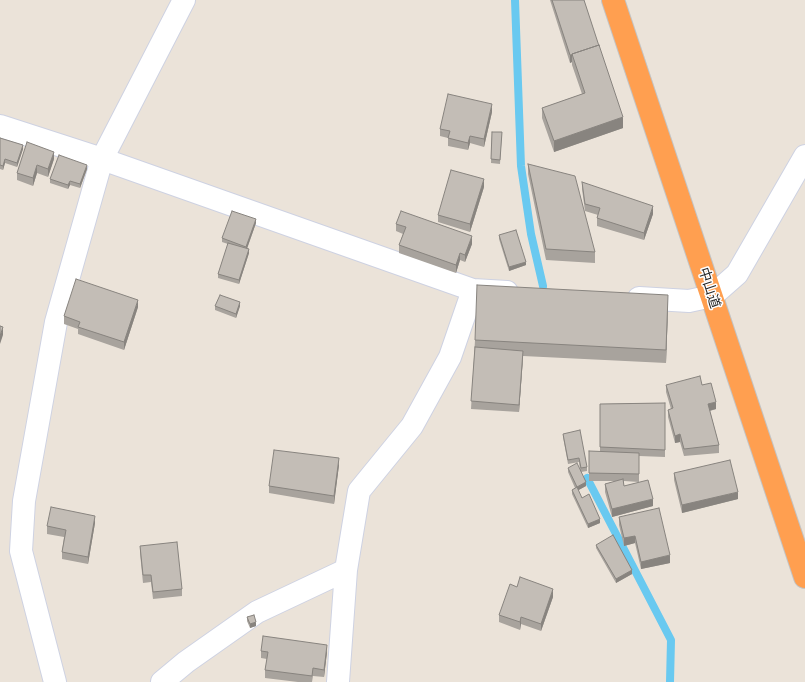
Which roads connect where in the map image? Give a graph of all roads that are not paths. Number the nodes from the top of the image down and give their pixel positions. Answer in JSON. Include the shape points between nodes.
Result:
{"nodes":[{"id":1,"x":184,"y":0,"type":"edge"},
{"id":2,"x":613,"y":0,"type":"edge"},
{"id":3,"x":0,"y":126,"type":"edge"},
{"id":4,"x":805,"y":156,"type":"edge"},
{"id":5,"x":102,"y":159,"type":"junction"},
{"id":6,"x":473,"y":290,"type":"junction"},
{"id":7,"x":527,"y":293,"type":"edge"},
{"id":8,"x":712,"y":296,"type":"junction"},
{"id":9,"x":620,"y":297,"type":"edge"},
{"id":10,"x":346,"y":570,"type":"junction"},
{"id":11,"x":805,"y":577,"type":"edge"},
{"id":12,"x":55,"y":682,"type":"edge"},
{"id":13,"x":162,"y":682,"type":"edge"},
{"id":14,"x":338,"y":682,"type":"edge"}],
"edges":[{"from":1,"to":5,"type":"street"},
{"from":2,"to":8,"type":"highway","name":"中山道"},
{"from":3,"to":5,"type":"street"},
{"from":4,"to":8,"type":"street","via":[[737,274]]},
{"from":5,"to":6,"type":"street"},
{"from":5,"to":12,"type":"street","via":[[56,322],[24,501],[21,551]]},
{"from":6,"to":7,"type":"street"},
{"from":6,"to":10,"type":"street","via":[[450,357],[412,426],[359,491]]},
{"from":8,"to":9,"type":"street","via":[[689,300]]},
{"from":8,"to":11,"type":"highway","name":"中山道"},
{"from":10,"to":13,"type":"street","via":[[257,612]]},
{"from":10,"to":14,"type":"street"}]}
